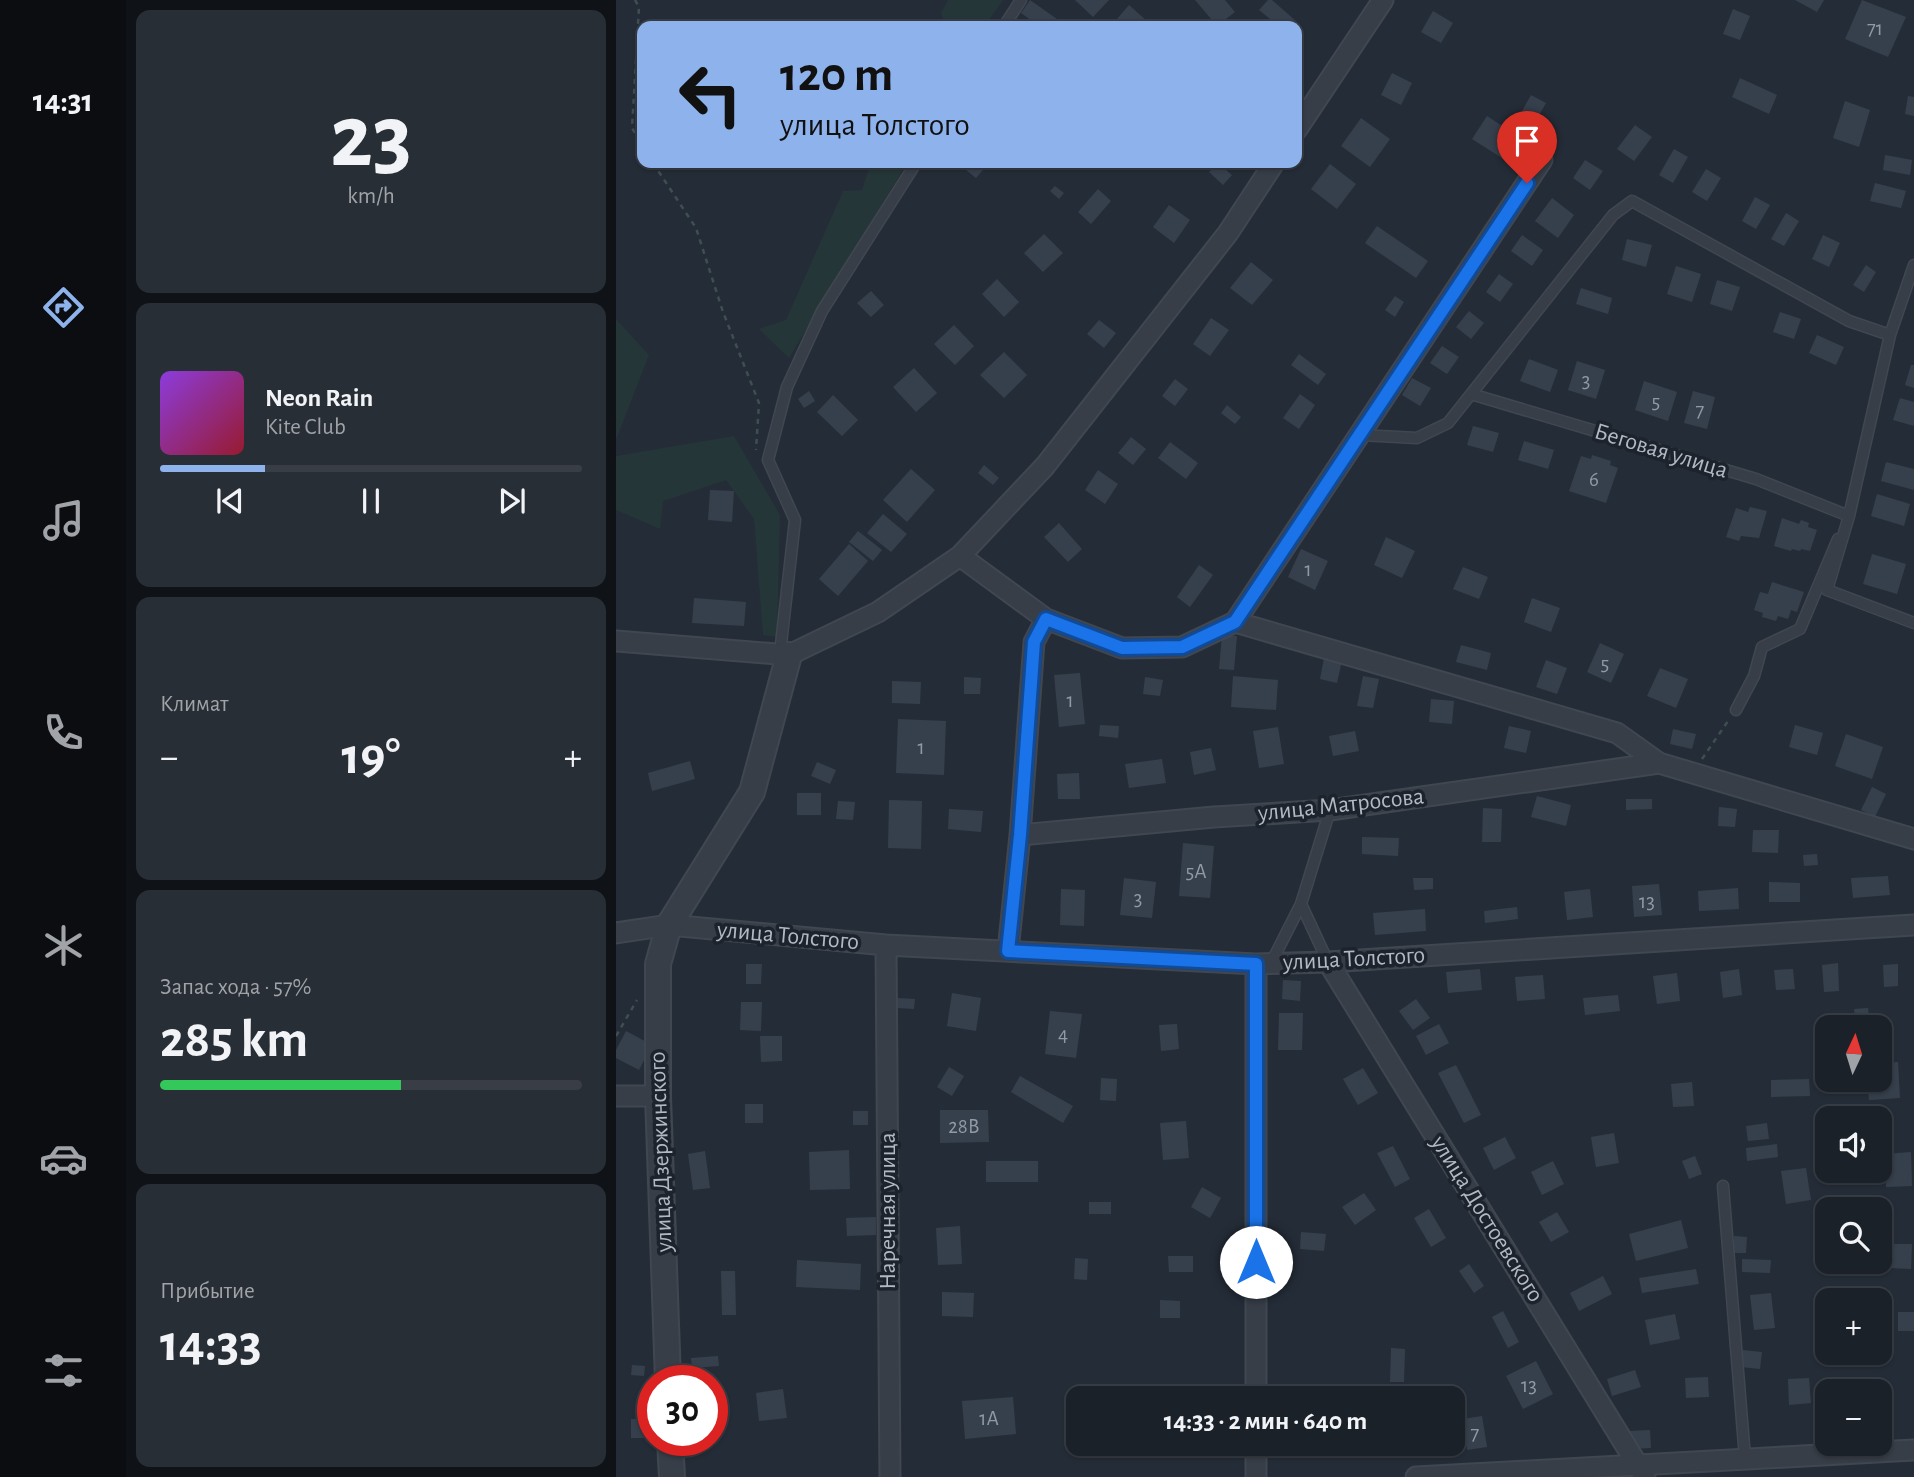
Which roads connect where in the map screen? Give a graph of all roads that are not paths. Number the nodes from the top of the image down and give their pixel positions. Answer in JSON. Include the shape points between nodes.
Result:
{"nodes":[{"id":1,"x":1021,"y":0,"type":"edge"},
{"id":2,"x":1382,"y":0,"type":"edge"},
{"id":3,"x":1007,"y":21,"type":"edge"},
{"id":4,"x":1302,"y":121,"type":"edge"},
{"id":5,"x":1542,"y":160,"type":"dead end"},
{"id":6,"x":913,"y":168,"type":"edge"},
{"id":7,"x":1271,"y":168,"type":"edge"},
{"id":8,"x":1914,"y":265,"type":"edge"},
{"id":9,"x":1890,"y":335,"type":"junction"},
{"id":10,"x":1471,"y":394,"type":"junction"},
{"id":11,"x":1359,"y":435,"type":"junction"},
{"id":12,"x":1849,"y":516,"type":"junction"},
{"id":13,"x":961,"y":556,"type":"junction"},
{"id":14,"x":1046,"y":619,"type":"junction"},
{"id":15,"x":1235,"y":622,"type":"junction"},
{"id":16,"x":1914,"y":623,"type":"edge"},
{"id":17,"x":616,"y":641,"type":"edge"},
{"id":18,"x":784,"y":654,"type":"junction"},
{"id":19,"x":1736,"y":710,"type":"road end"},
{"id":20,"x":1659,"y":763,"type":"junction"},
{"id":21,"x":1330,"y":810,"type":"junction"},
{"id":22,"x":1020,"y":835,"type":"junction"},
{"id":23,"x":1914,"y":839,"type":"edge"},
{"id":24,"x":1301,"y":904,"type":"junction"},
{"id":25,"x":669,"y":925,"type":"junction"},
{"id":26,"x":1914,"y":925,"type":"edge"},
{"id":27,"x":616,"y":933,"type":"edge"},
{"id":28,"x":886,"y":945,"type":"junction"},
{"id":29,"x":1008,"y":951,"type":"junction"},
{"id":30,"x":1328,"y":962,"type":"junction"},
{"id":31,"x":1264,"y":963,"type":"junction"},
{"id":32,"x":616,"y":1096,"type":"edge"},
{"id":33,"x":658,"y":1096,"type":"junction"},
{"id":34,"x":1723,"y":1186,"type":"dead end"},
{"id":35,"x":667,"y":1365,"type":"edge"},
{"id":36,"x":1256,"y":1386,"type":"edge"},
{"id":37,"x":1914,"y":1450,"type":"edge"},
{"id":38,"x":670,"y":1456,"type":"edge"},
{"id":39,"x":1256,"y":1456,"type":"edge"},
{"id":40,"x":1745,"y":1458,"type":"junction"},
{"id":41,"x":1641,"y":1473,"type":"edge"},
{"id":42,"x":671,"y":1477,"type":"edge"},
{"id":43,"x":890,"y":1477,"type":"edge"},
{"id":44,"x":1256,"y":1477,"type":"edge"},
{"id":45,"x":1416,"y":1477,"type":"edge"}],
"edges":[{"from":1,"to":3,"type":"lane"},
{"from":2,"to":4,"type":"street"},
{"from":5,"to":11,"type":"street"},
{"from":6,"to":18,"type":"lane","via":[[822,311],[787,387],[768,460],[795,520]]},
{"from":7,"to":13,"type":"street","via":[[1228,233],[1045,466]]},
{"from":8,"to":9,"type":"lane"},
{"from":9,"to":10,"type":"lane","via":[[1849,321],[1632,201],[1613,215]]},
{"from":9,"to":12,"type":"lane"},
{"from":10,"to":11,"type":"lane","via":[[1448,423],[1417,438]]},
{"from":10,"to":12,"type":"lane","name":"Беговая улица","via":[[1756,480]]},
{"from":11,"to":15,"type":"street"},
{"from":12,"to":16,"type":"lane","via":[[1827,590]]},
{"from":12,"to":19,"type":"lane","via":[[1800,629],[1762,647],[1754,676]]},
{"from":13,"to":14,"type":"street"},
{"from":13,"to":18,"type":"street","via":[[878,612]]},
{"from":14,"to":15,"type":"street","via":[[1122,648],[1182,647]]},
{"from":14,"to":22,"type":"street","via":[[1034,642]]},
{"from":15,"to":20,"type":"street","via":[[1617,733]]},
{"from":17,"to":18,"type":"street"},
{"from":18,"to":25,"type":"street","name":"улица Дзержинского","via":[[752,792]]},
{"from":20,"to":21,"type":"street","name":"улица Матросова"},
{"from":20,"to":23,"type":"street"},
{"from":21,"to":22,"type":"street","name":"улица Матросова"},
{"from":21,"to":24,"type":"lane"},
{"from":22,"to":29,"type":"street"},
{"from":24,"to":30,"type":"lane"},
{"from":24,"to":31,"type":"lane"},
{"from":25,"to":27,"type":"street","name":"улица Толстого"},
{"from":25,"to":28,"type":"street","name":"улица Толстого"},
{"from":25,"to":33,"type":"street","name":"улица Дзержинского","via":[[658,964]]},
{"from":26,"to":30,"type":"street","name":"улица Толстого"},
{"from":28,"to":29,"type":"street","name":"улица Толстого"},
{"from":28,"to":43,"type":"street","name":"Наречная улица"},
{"from":29,"to":31,"type":"street","name":"улица Толстого"},
{"from":30,"to":31,"type":"street","name":"улица Толстого"},
{"from":30,"to":41,"type":"street","name":"улица Достоевского"},
{"from":31,"to":36,"type":"street"},
{"from":32,"to":33,"type":"street"},
{"from":33,"to":35,"type":"street","name":"улица Дзержинского"},
{"from":34,"to":40,"type":"lane"},
{"from":37,"to":40,"type":"street"},
{"from":38,"to":42,"type":"street"},
{"from":39,"to":44,"type":"street"},
{"from":40,"to":41,"type":"street"},
{"from":41,"to":45,"type":"street"}]}
